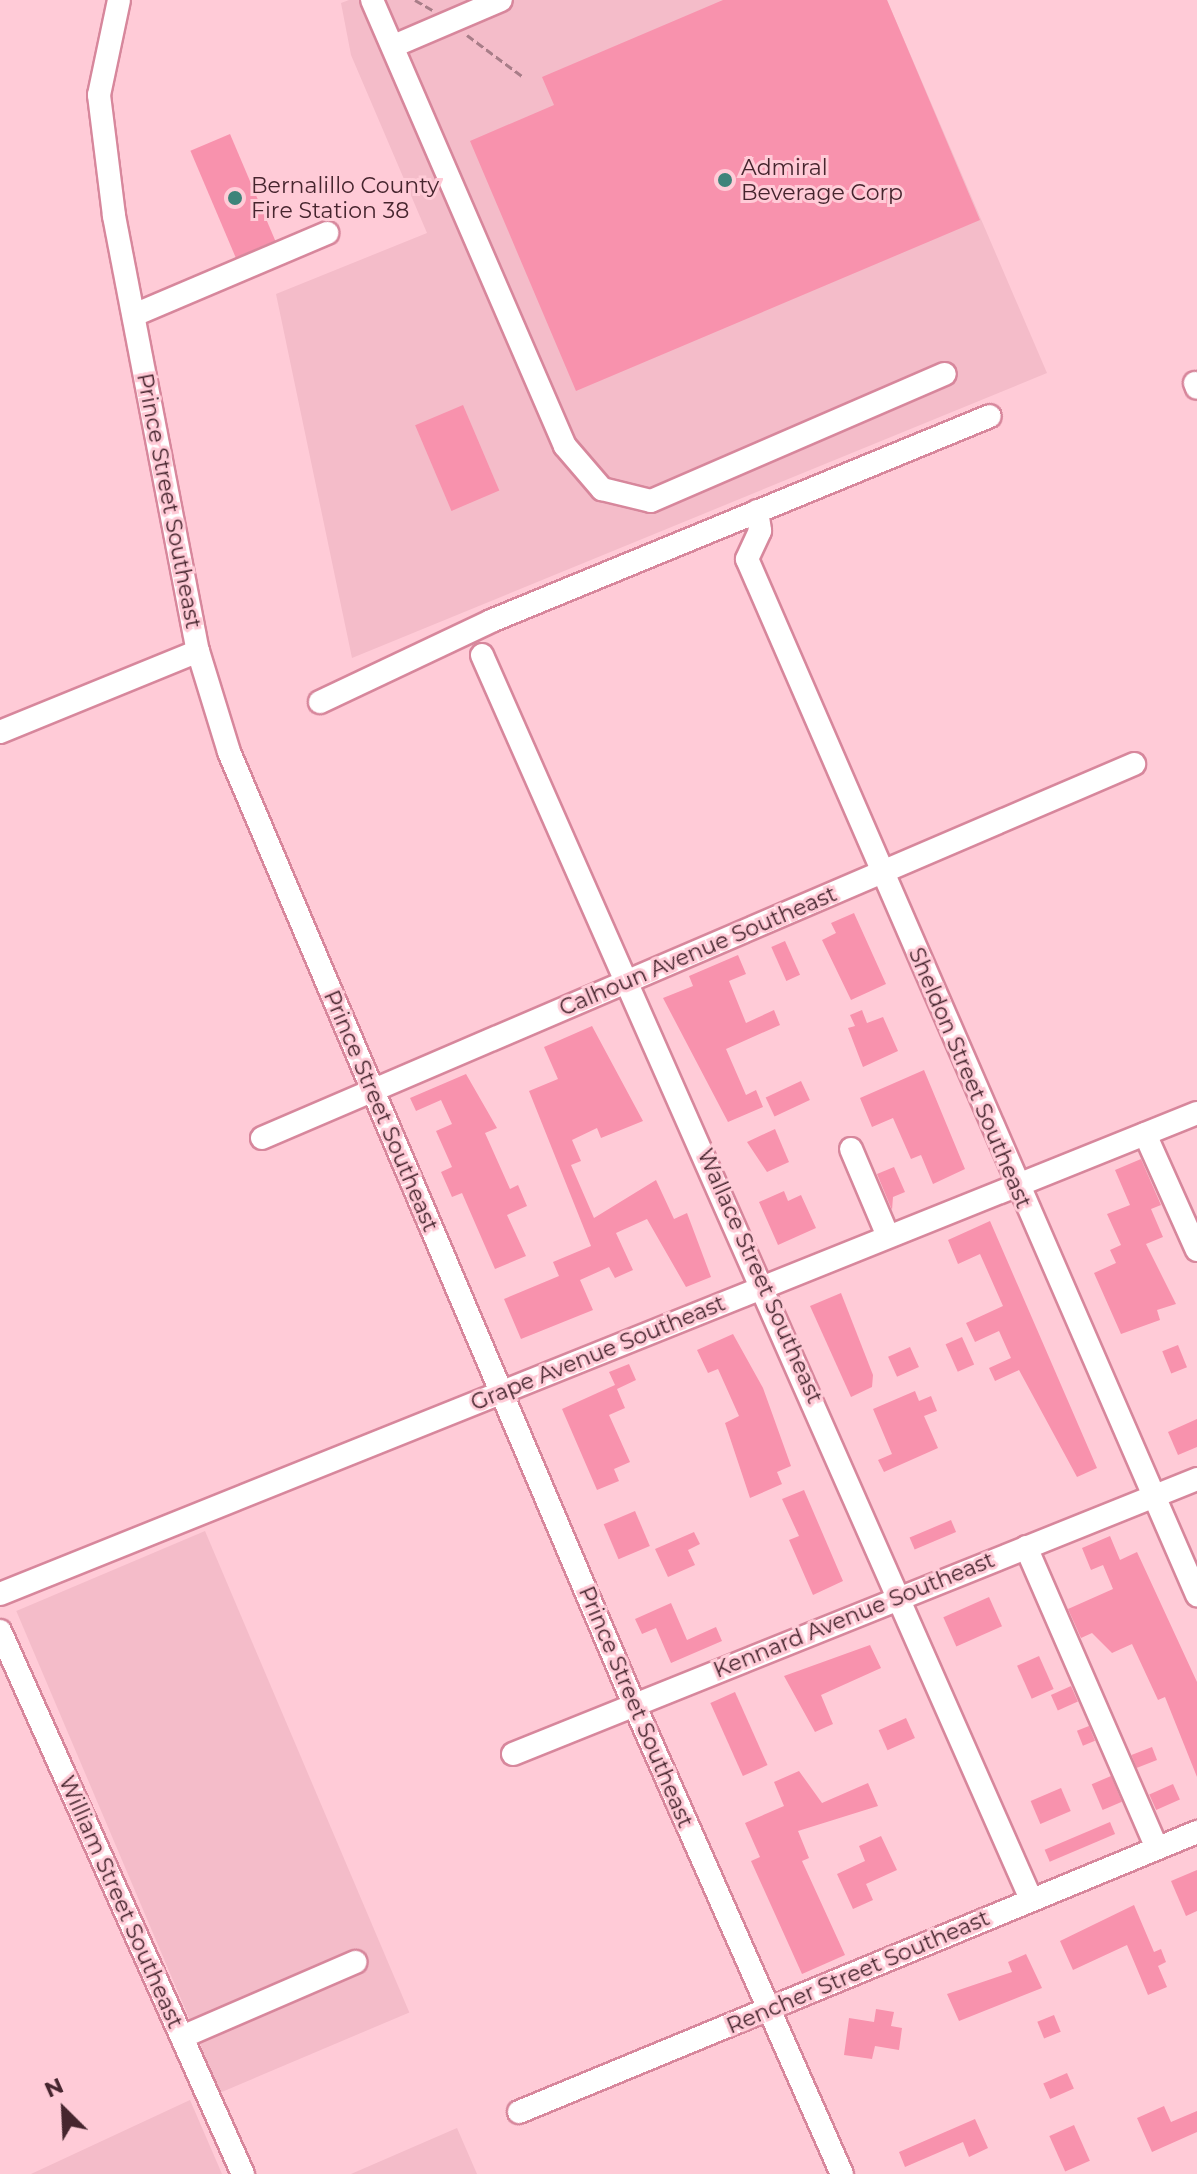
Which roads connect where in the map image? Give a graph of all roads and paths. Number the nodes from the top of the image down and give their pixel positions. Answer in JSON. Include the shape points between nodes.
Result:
{"nodes":[{"id":1,"x":119,"y":0,"type":"edge"},
{"id":2,"x":372,"y":0,"type":"edge"},
{"id":3,"x":415,"y":0,"type":"edge"},
{"id":4,"x":501,"y":0,"type":"edge"},
{"id":5,"x":450,"y":22,"type":"junction"},
{"id":6,"x":396,"y":45,"type":"junction"},
{"id":7,"x":522,"y":76,"type":"dead end"},
{"id":8,"x":327,"y":233,"type":"dead end"},
{"id":9,"x":134,"y":315,"type":"junction"},
{"id":10,"x":945,"y":374,"type":"dead end"},
{"id":11,"x":990,"y":416,"type":"dead end"},
{"id":12,"x":757,"y":511,"type":"junction"},
{"id":13,"x":198,"y":651,"type":"junction"},
{"id":14,"x":482,"y":655,"type":"dead end"},
{"id":15,"x":320,"y":702,"type":"dead end"},
{"id":16,"x":0,"y":732,"type":"edge"},
{"id":17,"x":1134,"y":764,"type":"dead end"},
{"id":18,"x":881,"y":873,"type":"junction"},
{"id":19,"x":628,"y":981,"type":"junction"},
{"id":20,"x":371,"y":1090,"type":"junction"},
{"id":21,"x":1197,"y":1113,"type":"edge"},
{"id":22,"x":1145,"y":1134,"type":"junction"},
{"id":23,"x":262,"y":1138,"type":"dead end"},
{"id":24,"x":851,"y":1149,"type":"dead end"},
{"id":25,"x":1016,"y":1186,"type":"junction"},
{"id":26,"x":888,"y":1236,"type":"junction"},
{"id":27,"x":1197,"y":1250,"type":"edge"},
{"id":28,"x":765,"y":1285,"type":"junction"},
{"id":29,"x":502,"y":1393,"type":"junction"},
{"id":30,"x":1197,"y":1479,"type":"edge"},
{"id":31,"x":1153,"y":1497,"type":"junction"},
{"id":32,"x":1026,"y":1547,"type":"junction"},
{"id":33,"x":0,"y":1594,"type":"edge"},
{"id":34,"x":1197,"y":1595,"type":"edge"},
{"id":35,"x":900,"y":1597,"type":"junction"},
{"id":36,"x":0,"y":1631,"type":"edge"},
{"id":37,"x":633,"y":1702,"type":"junction"},
{"id":38,"x":513,"y":1754,"type":"dead end"},
{"id":39,"x":1197,"y":1832,"type":"edge"},
{"id":40,"x":1157,"y":1848,"type":"junction"},
{"id":41,"x":1031,"y":1899,"type":"junction"},
{"id":42,"x":355,"y":1962,"type":"dead end"},
{"id":43,"x":770,"y":2010,"type":"junction"},
{"id":44,"x":182,"y":2037,"type":"junction"},
{"id":45,"x":519,"y":2112,"type":"dead end"},
{"id":46,"x":243,"y":2174,"type":"edge"},
{"id":47,"x":842,"y":2174,"type":"edge"}],
"edges":[{"from":1,"to":9,"type":"street","name":"Prince Street Southeast","via":[[99,95]]},
{"from":2,"to":6,"type":"street"},
{"from":3,"to":5,"type":"path"},
{"from":4,"to":5,"type":"street"},
{"from":5,"to":6,"type":"street"},
{"from":5,"to":7,"type":"path"},
{"from":6,"to":10,"type":"street","via":[[565,446],[602,489],[651,501]]},
{"from":8,"to":9,"type":"street"},
{"from":9,"to":13,"type":"street","name":"Prince Street Southeast"},
{"from":11,"to":12,"type":"street"},
{"from":12,"to":15,"type":"street"},
{"from":12,"to":18,"type":"street","name":"Sheldon Street Southeast","via":[[760,531],[747,559]]},
{"from":13,"to":16,"type":"street"},
{"from":13,"to":20,"type":"street","name":"Prince Street Southeast","via":[[238,777]]},
{"from":14,"to":19,"type":"street","name":"Wallace Street Southeast"},
{"from":17,"to":18,"type":"street","name":"Calhoun Avenue Southeast"},
{"from":18,"to":19,"type":"street","name":"Calhoun Avenue Southeast"},
{"from":18,"to":25,"type":"street","name":"Sheldon Street Southeast"},
{"from":19,"to":20,"type":"street","name":"Calhoun Avenue Southeast"},
{"from":19,"to":28,"type":"street","name":"Wallace Street Southeast"},
{"from":20,"to":23,"type":"street","name":"Calhoun Avenue Southeast"},
{"from":20,"to":29,"type":"street","name":"Prince Street Southeast"},
{"from":21,"to":22,"type":"street","name":"Grape Avenue Southeast"},
{"from":22,"to":25,"type":"street","name":"Grape Avenue Southeast"},
{"from":22,"to":27,"type":"street"},
{"from":24,"to":26,"type":"street"},
{"from":25,"to":26,"type":"street","name":"Grape Avenue Southeast"},
{"from":25,"to":31,"type":"street","name":"Sheldon Street Southeast"},
{"from":26,"to":28,"type":"street","name":"Grape Avenue Southeast"},
{"from":28,"to":29,"type":"street","name":"Grape Avenue Southeast"},
{"from":28,"to":35,"type":"street","name":"Wallace Street Southeast"},
{"from":29,"to":33,"type":"street","name":"Grape Avenue Southeast"},
{"from":29,"to":37,"type":"street","name":"Prince Street Southeast"},
{"from":30,"to":31,"type":"street","name":"Kennard Avenue Southeast"},
{"from":31,"to":32,"type":"street","name":"Kennard Avenue Southeast"},
{"from":31,"to":34,"type":"street","name":"Sheldon Street Southeast"},
{"from":32,"to":35,"type":"street","name":"Kennard Avenue Southeast"},
{"from":32,"to":40,"type":"street"},
{"from":35,"to":37,"type":"street","name":"Kennard Avenue Southeast"},
{"from":35,"to":41,"type":"street","name":"Wallace Street Southeast"},
{"from":36,"to":44,"type":"street","name":"William Street Southeast"},
{"from":37,"to":38,"type":"street","name":"Kennard Avenue Southeast"},
{"from":37,"to":43,"type":"street","name":"Prince Street Southeast"},
{"from":39,"to":40,"type":"street","name":"Rencher Street Southeast"},
{"from":40,"to":41,"type":"street","name":"Rencher Street Southeast"},
{"from":41,"to":43,"type":"street","name":"Rencher Street Southeast"},
{"from":42,"to":44,"type":"street"},
{"from":43,"to":45,"type":"street","name":"Rencher Street Southeast"},
{"from":43,"to":47,"type":"street","name":"Prince Street Southeast"},
{"from":44,"to":46,"type":"street","name":"William Street Southeast"}]}
